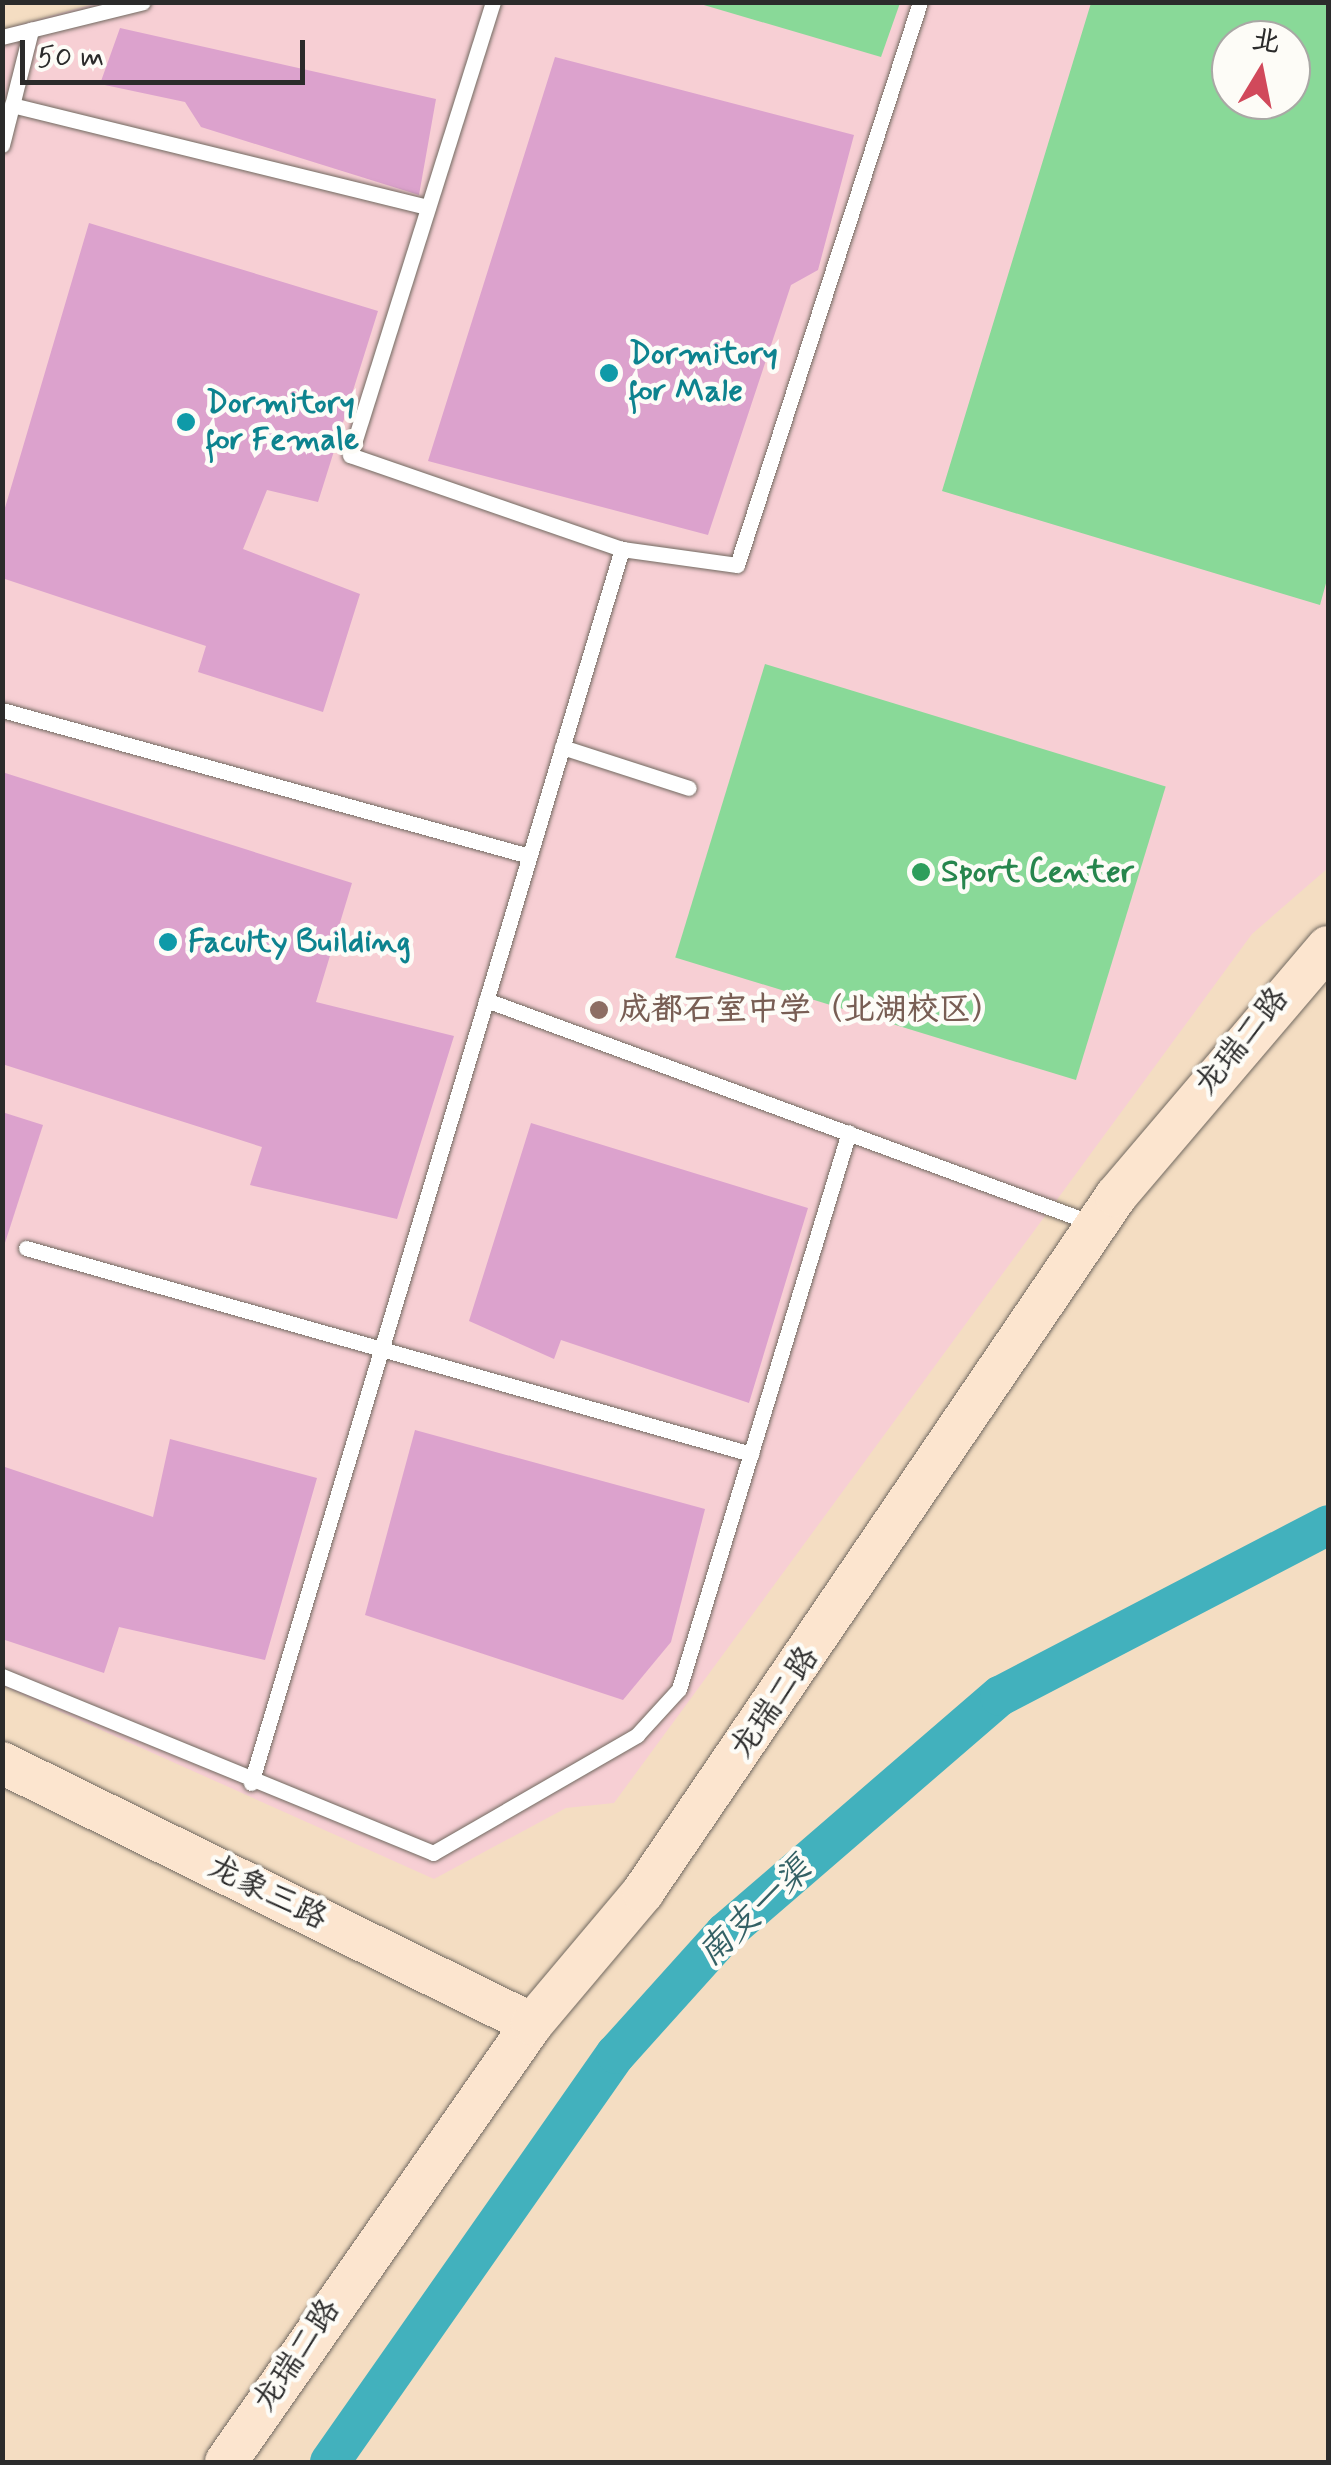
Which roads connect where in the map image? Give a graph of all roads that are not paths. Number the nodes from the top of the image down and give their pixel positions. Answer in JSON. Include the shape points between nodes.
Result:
{"nodes":[{"id":1,"x":143,"y":2,"type":"edge"},
{"id":2,"x":492,"y":2,"type":"edge"},
{"id":3,"x":920,"y":2,"type":"edge"},
{"id":4,"x":31,"y":30,"type":"junction"},
{"id":5,"x":2,"y":37,"type":"edge"},
{"id":6,"x":12,"y":105,"type":"junction"},
{"id":7,"x":2,"y":146,"type":"edge"},
{"id":8,"x":428,"y":207,"type":"junction"},
{"id":9,"x":622,"y":549,"type":"junction"},
{"id":10,"x":2,"y":710,"type":"edge"},
{"id":11,"x":562,"y":747,"type":"junction"},
{"id":12,"x":689,"y":788,"type":"dead end"},
{"id":13,"x":529,"y":856,"type":"junction"},
{"id":14,"x":1328,"y":947,"type":"edge"},
{"id":15,"x":486,"y":1000,"type":"junction"},
{"id":16,"x":849,"y":1132,"type":"junction"},
{"id":17,"x":1097,"y":1225,"type":"junction"},
{"id":18,"x":26,"y":1248,"type":"dead end"},
{"id":19,"x":381,"y":1349,"type":"junction"},
{"id":20,"x":751,"y":1454,"type":"junction"},
{"id":21,"x":2,"y":1676,"type":"edge"},
{"id":22,"x":2,"y":1763,"type":"edge"},
{"id":23,"x":251,"y":1783,"type":"junction"},
{"id":24,"x":532,"y":2024,"type":"junction"},
{"id":25,"x":226,"y":2462,"type":"edge"}],
"edges":[{"from":1,"to":4,"type":"lane"},
{"from":2,"to":8,"type":"lane"},
{"from":3,"to":9,"type":"lane","via":[[737,565]]},
{"from":4,"to":5,"type":"lane"},
{"from":4,"to":6,"type":"lane"},
{"from":6,"to":7,"type":"lane"},
{"from":6,"to":8,"type":"lane"},
{"from":8,"to":9,"type":"lane","via":[[350,455]]},
{"from":9,"to":11,"type":"lane"},
{"from":10,"to":13,"type":"lane"},
{"from":11,"to":12,"type":"lane"},
{"from":11,"to":13,"type":"lane"},
{"from":13,"to":15,"type":"lane"},
{"from":14,"to":17,"type":"street","name":"龙瑞二路"},
{"from":15,"to":16,"type":"lane"},
{"from":15,"to":19,"type":"lane"},
{"from":16,"to":17,"type":"lane"},
{"from":16,"to":20,"type":"lane"},
{"from":17,"to":24,"type":"street","name":"龙瑞二路","via":[[655,1876]]},
{"from":18,"to":19,"type":"lane"},
{"from":19,"to":20,"type":"lane"},
{"from":19,"to":23,"type":"lane"},
{"from":20,"to":23,"type":"lane","via":[[679,1689],[637,1736],[434,1853]]},
{"from":21,"to":23,"type":"lane"},
{"from":22,"to":24,"type":"street","name":"龙象三路"},
{"from":24,"to":25,"type":"street","name":"龙瑞二路"}]}
